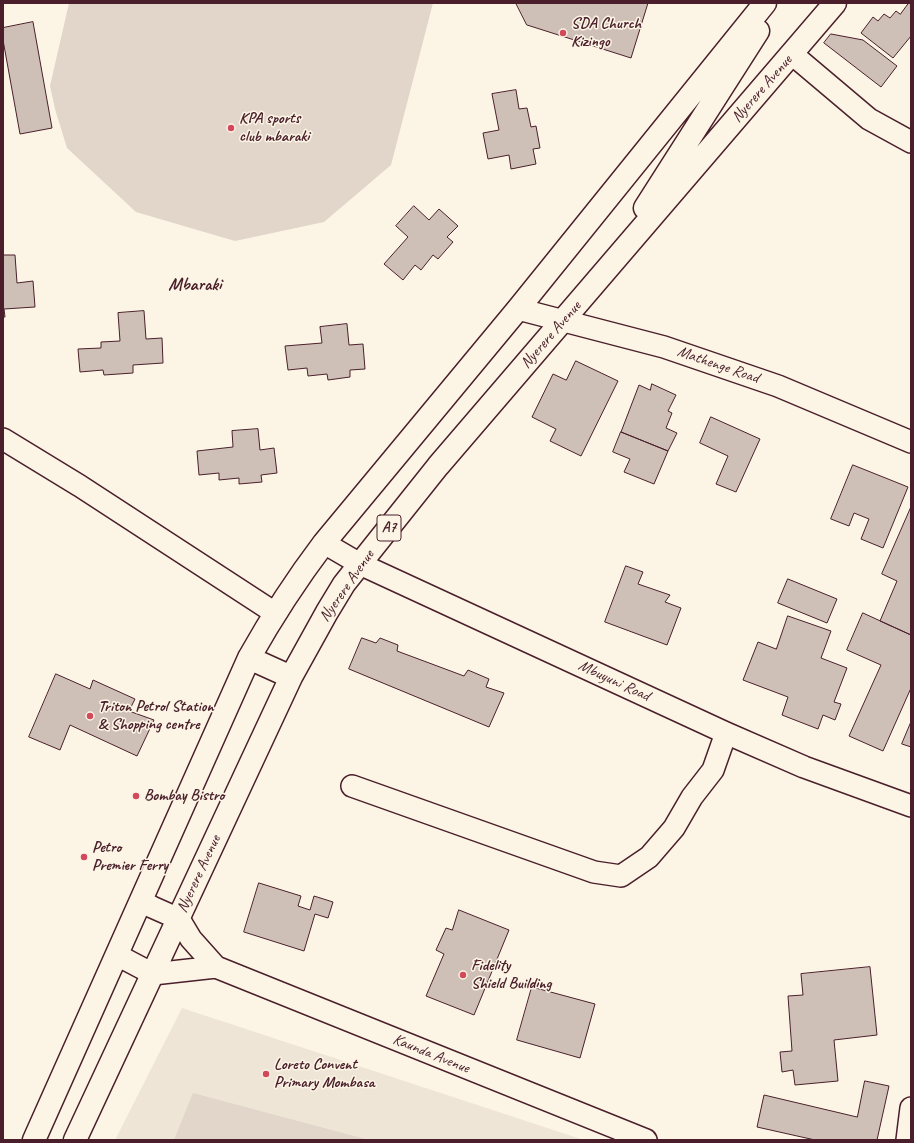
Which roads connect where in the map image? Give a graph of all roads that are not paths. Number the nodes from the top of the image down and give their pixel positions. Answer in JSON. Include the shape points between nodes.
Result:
{"nodes":[{"id":1,"x":765,"y":3,"type":"edge"},
{"id":2,"x":775,"y":3,"type":"edge"},
{"id":3,"x":835,"y":3,"type":"edge"},
{"id":4,"x":792,"y":54,"type":"junction"},
{"id":5,"x":911,"y":142,"type":"edge"},
{"id":6,"x":603,"y":274,"type":"junction"},
{"id":7,"x":518,"y":309,"type":"junction"},
{"id":8,"x":563,"y":320,"type":"junction"},
{"id":9,"x":3,"y":439,"type":"edge"},
{"id":10,"x":911,"y":442,"type":"edge"},
{"id":11,"x":324,"y":542,"type":"junction"},
{"id":12,"x":360,"y":564,"type":"junction"},
{"id":13,"x":275,"y":613,"type":"junction"},
{"id":14,"x":249,"y":658,"type":"junction"},
{"id":15,"x":291,"y":677,"type":"junction"},
{"id":16,"x":726,"y":732,"type":"junction"},
{"id":17,"x":352,"y":786,"type":"dead end"},
{"id":18,"x":911,"y":806,"type":"edge"},
{"id":19,"x":141,"y":901,"type":"junction"},
{"id":20,"x":179,"y":919,"type":"junction"},
{"id":21,"x":117,"y":955,"type":"junction"},
{"id":22,"x":216,"y":967,"type":"junction"},
{"id":23,"x":153,"y":974,"type":"junction"},
{"id":24,"x":911,"y":1108,"type":"edge"},
{"id":25,"x":34,"y":1140,"type":"edge"},
{"id":26,"x":76,"y":1140,"type":"edge"},
{"id":27,"x":646,"y":1140,"type":"edge"},
{"id":28,"x":907,"y":1140,"type":"edge"}],
"edges":[{"from":1,"to":7,"type":"highway","number":"A7"},
{"from":2,"to":6,"type":"highway"},
{"from":3,"to":4,"type":"highway","name":"Nyerere Avenue","number":"A7"},
{"from":4,"to":5,"type":"street","via":[[869,120]]},
{"from":4,"to":6,"type":"highway","name":"Nyerere Avenue","number":"A7"},
{"from":6,"to":8,"type":"highway","name":"Nyerere Avenue","number":"A7"},
{"from":7,"to":8,"type":"street","name":"Mathenge Road"},
{"from":7,"to":11,"type":"highway","number":"A7"},
{"from":8,"to":10,"type":"street","name":"Mathenge Road","via":[[664,347],[778,386]]},
{"from":8,"to":12,"type":"highway","name":"Nyerere Avenue","number":"A7","via":[[438,466]]},
{"from":9,"to":13,"type":"street"},
{"from":11,"to":12,"type":"street","name":"Mbuyuni Road"},
{"from":11,"to":13,"type":"highway","number":"A7"},
{"from":12,"to":15,"type":"highway","name":"Nyerere Avenue","number":"A7","via":[[344,584]]},
{"from":12,"to":16,"type":"street","name":"Mbuyuni Road"},
{"from":13,"to":14,"type":"highway","number":"A7"},
{"from":14,"to":15,"type":"highway"},
{"from":14,"to":19,"type":"highway","number":"A7"},
{"from":15,"to":20,"type":"highway","name":"Nyerere Avenue","number":"A7"},
{"from":16,"to":17,"type":"street","via":[[713,770],[692,797],[674,828],[649,857],[621,876],[594,872]]},
{"from":16,"to":18,"type":"street","name":"Mbuyuni Road","via":[[804,767]]},
{"from":19,"to":20,"type":"street"},
{"from":19,"to":21,"type":"highway","number":"A7"},
{"from":20,"to":22,"type":"street","name":"Kaunda Avenue"},
{"from":20,"to":23,"type":"highway","name":"Nyerere Avenue","number":"A7"},
{"from":21,"to":23,"type":"street"},
{"from":21,"to":25,"type":"highway","number":"A7"},
{"from":22,"to":23,"type":"street","name":"Kaunda Avenue"},
{"from":22,"to":27,"type":"street","name":"Kaunda Avenue"},
{"from":23,"to":26,"type":"highway","name":"Nyerere Avenue","number":"A7"},
{"from":24,"to":28,"type":"street"}]}
